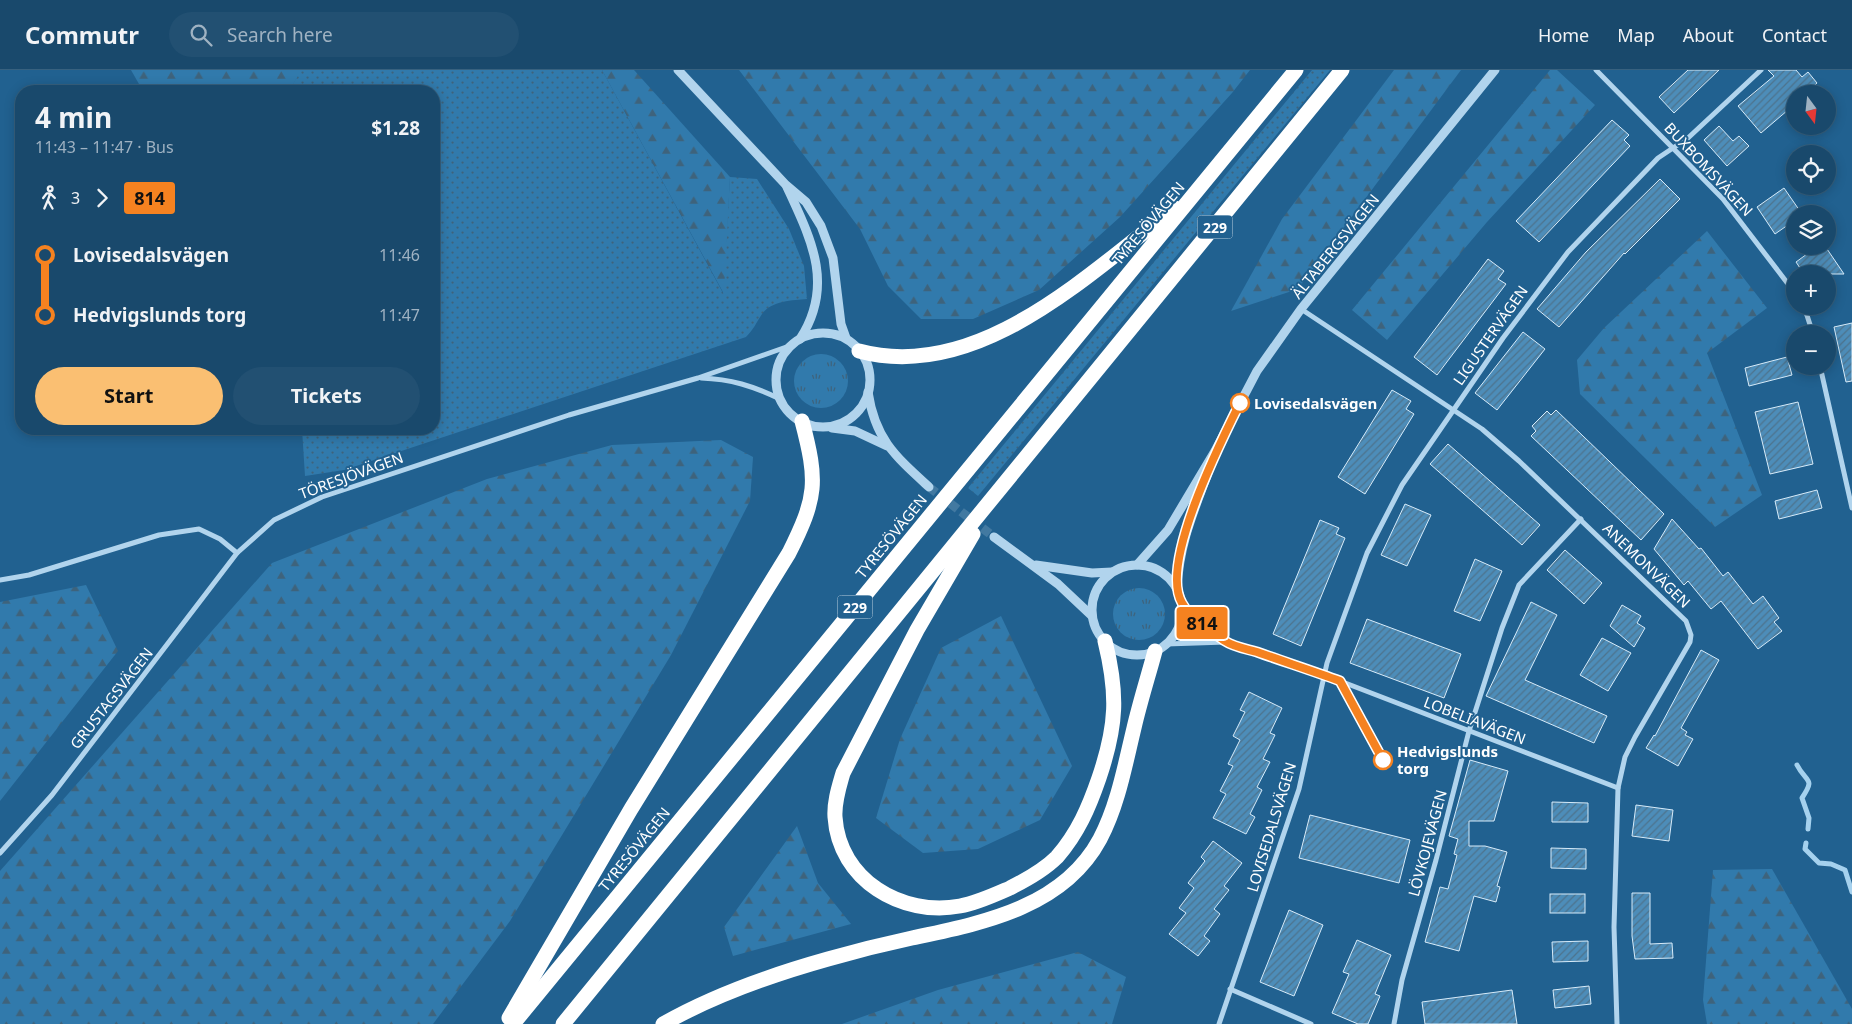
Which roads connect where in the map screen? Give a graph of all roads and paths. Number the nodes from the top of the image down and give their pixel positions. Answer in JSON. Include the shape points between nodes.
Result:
{"nodes":[{"id":1,"x":678,"y":70,"type":"edge"},
{"id":2,"x":1296,"y":70,"type":"edge"},
{"id":3,"x":1342,"y":70,"type":"edge"},
{"id":4,"x":1495,"y":70,"type":"edge"},
{"id":5,"x":1596,"y":70,"type":"edge"},
{"id":6,"x":1761,"y":70,"type":"edge"},
{"id":7,"x":1673,"y":147,"type":"junction"},
{"id":8,"x":786,"y":185,"type":"junction"},
{"id":9,"x":1197,"y":191,"type":"junction"},
{"id":10,"x":1786,"y":281,"type":"edge"},
{"id":11,"x":1301,"y":309,"type":"junction"},
{"id":12,"x":846,"y":338,"type":"junction"},
{"id":13,"x":796,"y":342,"type":"junction"},
{"id":14,"x":859,"y":351,"type":"junction"},
{"id":15,"x":1822,"y":375,"type":"edge"},
{"id":16,"x":698,"y":378,"type":"junction"},
{"id":17,"x":868,"y":392,"type":"junction"},
{"id":18,"x":780,"y":399,"type":"junction"},
{"id":19,"x":1453,"y":409,"type":"junction"},
{"id":20,"x":802,"y":421,"type":"junction"},
{"id":21,"x":831,"y":428,"type":"junction"},
{"id":22,"x":887,"y":446,"type":"junction"},
{"id":23,"x":1215,"y":451,"type":"junction"},
{"id":24,"x":929,"y":487,"type":"tunnel mouth"},
{"id":25,"x":998,"y":492,"type":"junction"},
{"id":26,"x":1852,"y":508,"type":"edge"},
{"id":27,"x":1581,"y":519,"type":"junction"},
{"id":28,"x":994,"y":537,"type":"tunnel mouth"},
{"id":29,"x":236,"y":554,"type":"junction"},
{"id":30,"x":1034,"y":565,"type":"junction"},
{"id":31,"x":1137,"y":565,"type":"junction"},
{"id":32,"x":1112,"y":572,"type":"junction"},
{"id":33,"x":0,"y":580,"type":"edge"},
{"id":34,"x":1177,"y":589,"type":"junction"},
{"id":35,"x":1182,"y":604,"type":"junction"},
{"id":36,"x":1092,"y":616,"type":"junction"},
{"id":37,"x":1105,"y":641,"type":"junction"},
{"id":38,"x":1227,"y":642,"type":"junction"},
{"id":39,"x":1161,"y":648,"type":"junction"},
{"id":40,"x":1323,"y":675,"type":"junction"},
{"id":41,"x":1469,"y":731,"type":"junction"},
{"id":42,"x":1618,"y":788,"type":"junction"},
{"id":43,"x":0,"y":853,"type":"edge"},
{"id":44,"x":1230,"y":989,"type":"junction"},
{"id":45,"x":505,"y":1024,"type":"edge"},
{"id":46,"x":513,"y":1024,"type":"edge"},
{"id":47,"x":563,"y":1024,"type":"edge"},
{"id":48,"x":663,"y":1024,"type":"edge"},
{"id":49,"x":1219,"y":1024,"type":"edge"},
{"id":50,"x":1311,"y":1024,"type":"edge"},
{"id":51,"x":1394,"y":1024,"type":"edge"},
{"id":52,"x":1617,"y":1024,"type":"edge"}],
"edges":[{"from":1,"to":8,"type":"street"},
{"from":2,"to":9,"type":"highway","name":"TYRESÖVÄGEN","number":"229"},
{"from":3,"to":25,"type":"highway","number":"229"},
{"from":4,"to":11,"type":"street","name":"ÄLTABERGSVÄGEN"},
{"from":5,"to":7,"type":"street","name":"BUXBOMSVÄGEN"},
{"from":6,"to":7,"type":"street","name":"LIGUSTERVÄGEN","via":[[1688,138]]},
{"from":7,"to":10,"type":"street","name":"BUXBOMSVÄGEN","via":[[1723,199]]},
{"from":7,"to":19,"type":"street","name":"LIGUSTERVÄGEN","via":[[1658,158],[1568,252]]},
{"from":8,"to":12,"type":"street","via":[[806,202],[821,226],[833,258],[839,316]]},
{"from":8,"to":13,"type":"street","via":[[808,230],[817,262],[815,308],[809,324]]},
{"from":9,"to":14,"type":"highway","via":[[1052,301],[986,339],[954,350],[920,356],[888,357]]},
{"from":9,"to":46,"type":"highway","name":"TYRESÖVÄGEN","number":"229"},
{"from":11,"to":19,"type":"street","name":"ANEMONVÄGEN"},
{"from":11,"to":23,"type":"street","name":"ÄLTABERGSVÄGEN","via":[[1257,371]]},
{"from":12,"to":13,"type":"street","via":[[817,333]]},
{"from":12,"to":14,"type":"street"},
{"from":13,"to":16,"type":"street","name":"TÖRESJÖVÄGEN"},
{"from":13,"to":18,"type":"street","via":[[780,361],[776,380]]},
{"from":14,"to":17,"type":"street","via":[[866,362]]},
{"from":15,"to":26,"type":"street"},
{"from":16,"to":18,"type":"street","name":"TÖRESJÖVÄGEN","via":[[728,379]]},
{"from":16,"to":29,"type":"street","name":"TÖRESJÖVÄGEN","via":[[569,415],[322,497],[274,520]]},
{"from":17,"to":21,"type":"street","via":[[860,409]]},
{"from":17,"to":22,"type":"street","via":[[871,411]]},
{"from":18,"to":20,"type":"street","via":[[789,413]]},
{"from":19,"to":27,"type":"street","name":"ANEMONVÄGEN","via":[[1519,461]]},
{"from":19,"to":40,"type":"street","name":"LIGUSTERVÄGEN","via":[[1402,485],[1367,553]]},
{"from":20,"to":21,"type":"street","via":[[816,428]]},
{"from":20,"to":45,"type":"highway","via":[[814,474],[812,496],[789,553],[631,809]]},
{"from":21,"to":22,"type":"street","via":[[855,431]]},
{"from":22,"to":24,"type":"street"},
{"from":23,"to":31,"type":"street","name":"ÄLTABERGSVÄGEN","via":[[1168,530]]},
{"from":23,"to":34,"type":"street","name":"ÄLTABERGSVÄGEN","via":[[1184,538],[1178,561]]},
{"from":25,"to":37,"type":"highway","via":[[913,638],[843,773],[835,817],[848,858],[859,875],[892,899],[915,906],[961,906],[1027,879],[1056,858],[1089,809],[1107,756],[1116,704]]},
{"from":25,"to":47,"type":"highway","number":"229"},
{"from":27,"to":41,"type":"street","name":"LÖVKOJEVÄGEN","via":[[1519,585],[1488,666]]},
{"from":27,"to":42,"type":"street","name":"ANEMONVÄGEN","via":[[1681,614],[1691,635],[1625,757]]},
{"from":28,"to":30,"type":"street"},
{"from":29,"to":33,"type":"street","via":[[220,539],[199,529],[159,535],[28,575]]},
{"from":29,"to":43,"type":"street","name":"GRUSTAGSVÄGEN","via":[[52,795]]},
{"from":30,"to":32,"type":"street"},
{"from":30,"to":36,"type":"street"},
{"from":31,"to":32,"type":"street"},
{"from":31,"to":34,"type":"street","via":[[1154,568],[1168,576]]},
{"from":32,"to":36,"type":"street","via":[[1095,592]]},
{"from":34,"to":35,"type":"street"},
{"from":35,"to":38,"type":"street"},
{"from":35,"to":39,"type":"street","via":[[1182,622],[1176,636]]},
{"from":36,"to":37,"type":"street"},
{"from":37,"to":39,"type":"street","via":[[1124,653],[1140,655]]},
{"from":38,"to":39,"type":"street"},
{"from":38,"to":40,"type":"street"},
{"from":39,"to":48,"type":"highway","via":[[1141,696],[1121,782],[1100,840],[1086,859],[1048,894],[992,920],[884,944],[774,975],[724,994]]},
{"from":40,"to":41,"type":"street","name":"LOBELIAVÄGEN"},
{"from":40,"to":44,"type":"street","name":"LOVISEDALSVÄGEN","via":[[1299,789]]},
{"from":41,"to":42,"type":"street","name":"LOBELIAVÄGEN"},
{"from":41,"to":51,"type":"street","name":"LÖVKOJEVÄGEN","via":[[1402,980]]},
{"from":42,"to":52,"type":"street","name":"ANEMONVÄGEN","via":[[1614,927]]},
{"from":44,"to":49,"type":"street","name":"LOVISEDALSVÄGEN"},
{"from":44,"to":50,"type":"street"}]}
